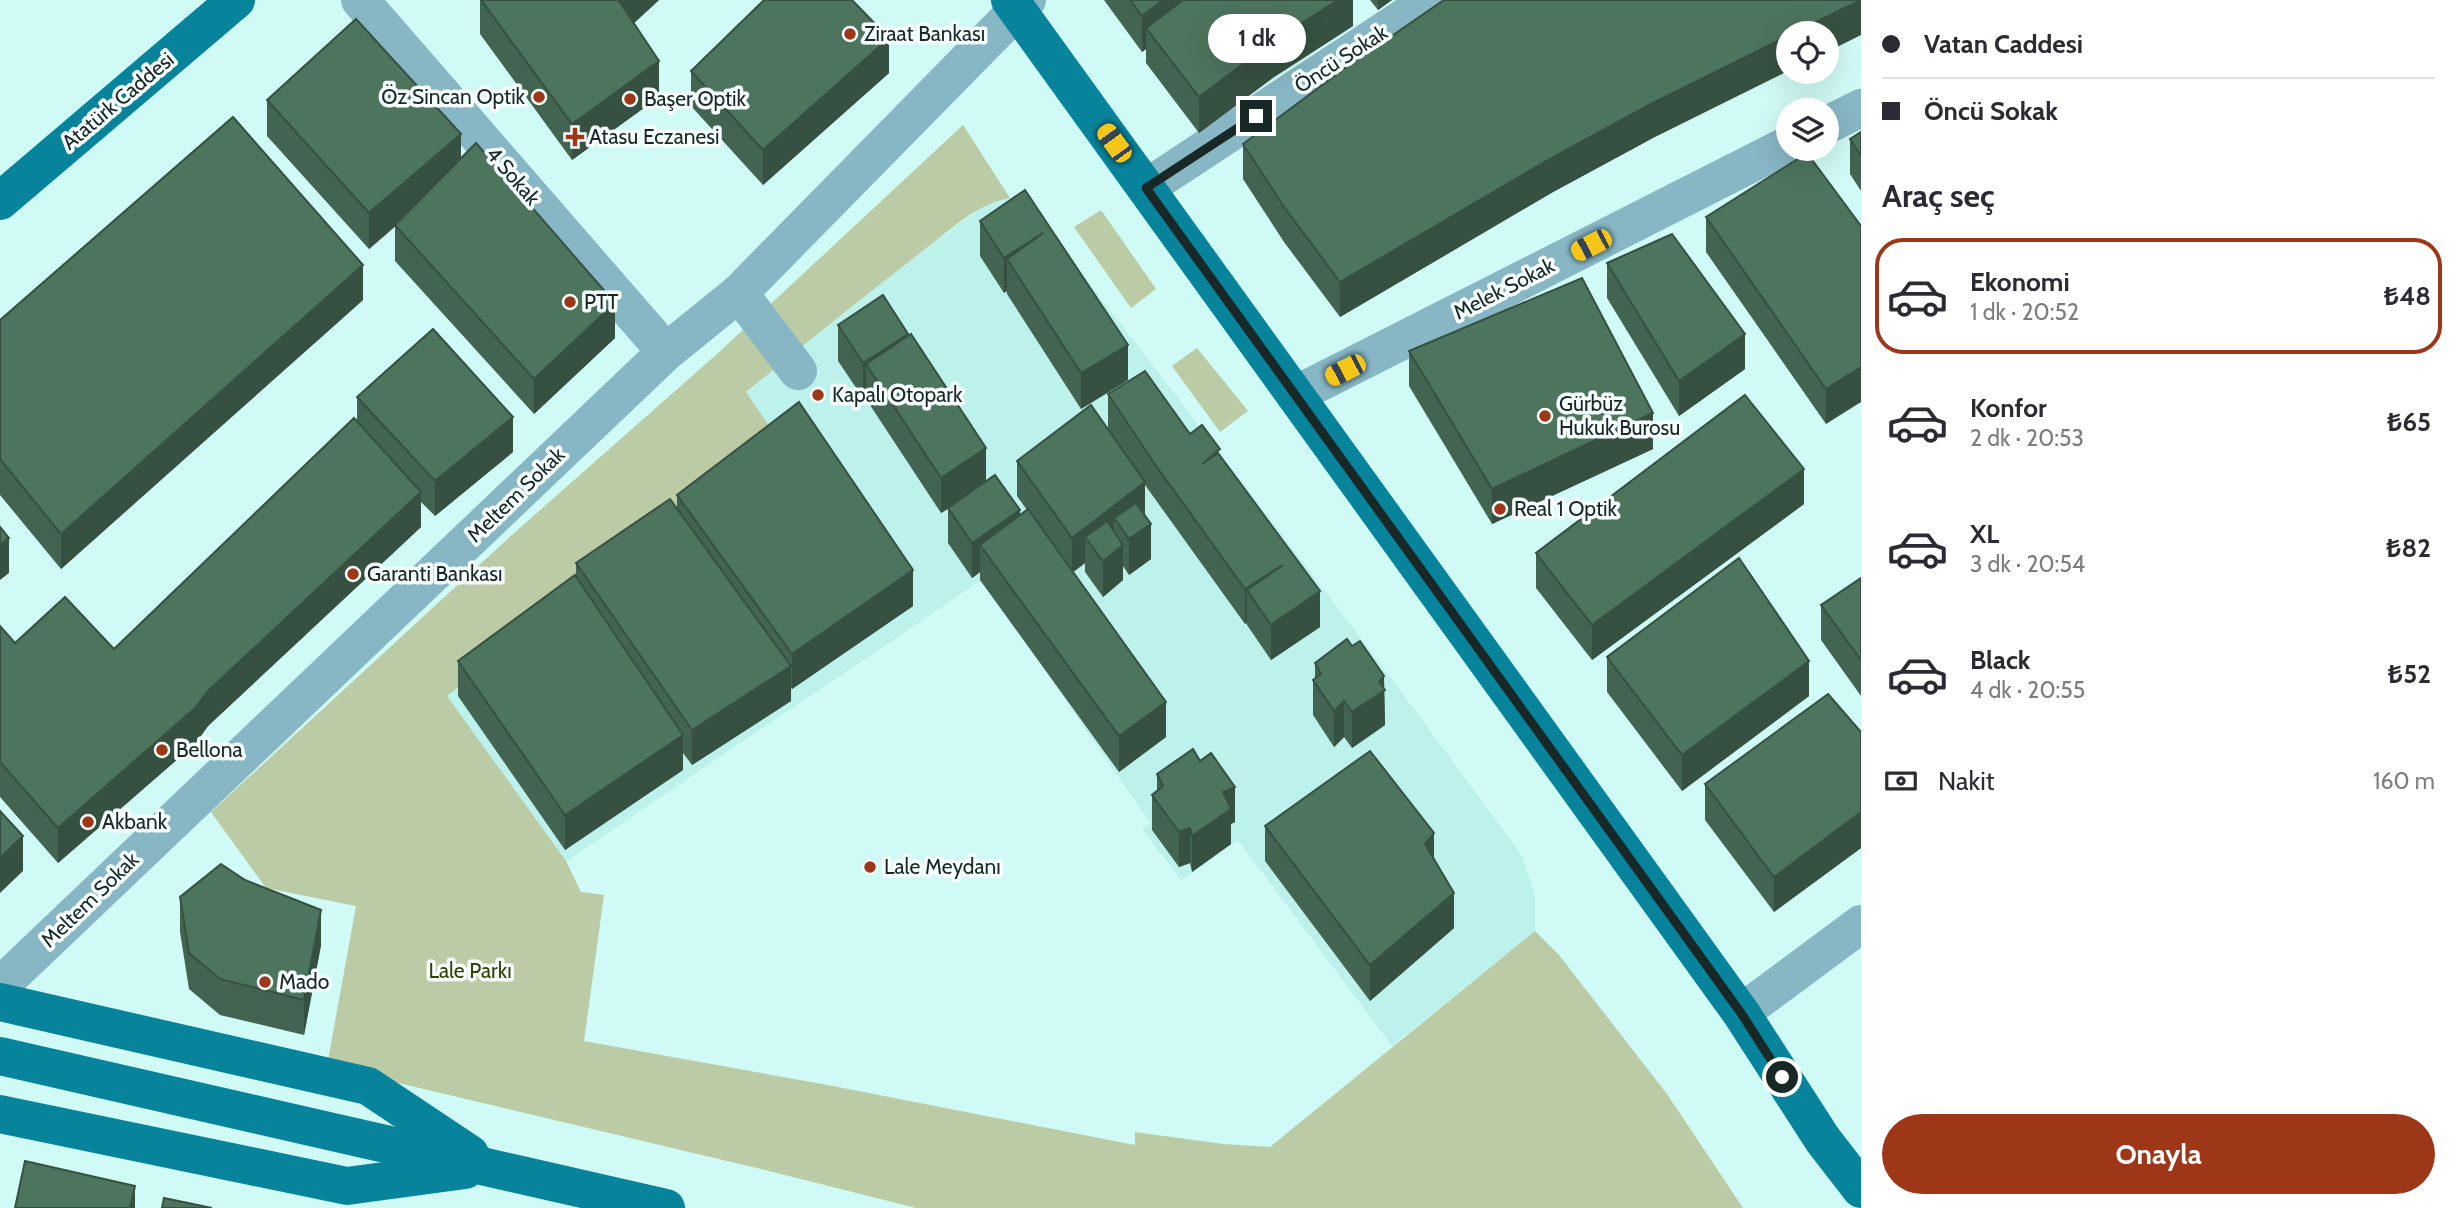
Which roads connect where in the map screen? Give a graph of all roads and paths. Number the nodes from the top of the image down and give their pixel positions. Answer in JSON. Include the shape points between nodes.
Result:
{"nodes":[{"id":1,"x":236,"y":0,"type":"edge"},
{"id":2,"x":360,"y":0,"type":"edge"},
{"id":3,"x":1431,"y":0,"type":"edge"},
{"id":4,"x":1018,"y":3,"type":"edge"},
{"id":5,"x":1861,"y":108,"type":"edge"},
{"id":6,"x":1839,"y":119,"type":"edge"},
{"id":7,"x":1776,"y":151,"type":"edge"},
{"id":8,"x":1146,"y":188,"type":"junction"},
{"id":9,"x":0,"y":201,"type":"edge"},
{"id":10,"x":739,"y":293,"type":"junction"},
{"id":11,"x":666,"y":352,"type":"junction"},
{"id":12,"x":798,"y":371,"type":"dead end"},
{"id":13,"x":1295,"y":395,"type":"junction"},
{"id":14,"x":1861,"y":924,"type":"edge"},
{"id":15,"x":0,"y":986,"type":"edge"},
{"id":16,"x":0,"y":1002,"type":"edge"},
{"id":17,"x":1741,"y":1013,"type":"junction"},
{"id":18,"x":0,"y":1056,"type":"edge"},
{"id":19,"x":0,"y":1114,"type":"edge"},
{"id":20,"x":1823,"y":1140,"type":"junction"},
{"id":21,"x":489,"y":1167,"type":"junction"},
{"id":22,"x":1861,"y":1189,"type":"edge"},
{"id":23,"x":666,"y":1208,"type":"edge"},
{"id":24,"x":1844,"y":1208,"type":"edge"}],
"edges":[{"from":1,"to":9,"type":"main road","name":"Atatürk Caddesi"},
{"from":2,"to":11,"type":"street","name":"4 Sokak"},
{"from":3,"to":8,"type":"street","name":"Öncü Sokak"},
{"from":4,"to":8,"type":"main road"},
{"from":4,"to":10,"type":"street","name":"Meltem Sokak"},
{"from":5,"to":6,"type":"street"},
{"from":7,"to":13,"type":"street","name":"Melek Sokak"},
{"from":8,"to":13,"type":"main road"},
{"from":10,"to":11,"type":"street","name":"Meltem Sokak"},
{"from":10,"to":12,"type":"street"},
{"from":11,"to":15,"type":"street","name":"Meltem Sokak"},
{"from":13,"to":17,"type":"main road"},
{"from":14,"to":17,"type":"street"},
{"from":16,"to":21,"type":"main road","via":[[368,1086]]},
{"from":17,"to":20,"type":"main road"},
{"from":18,"to":21,"type":"main road"},
{"from":19,"to":21,"type":"main road","via":[[347,1186]]},
{"from":20,"to":22,"type":"main road"},
{"from":20,"to":24,"type":"main road"},
{"from":21,"to":23,"type":"main road"}]}
